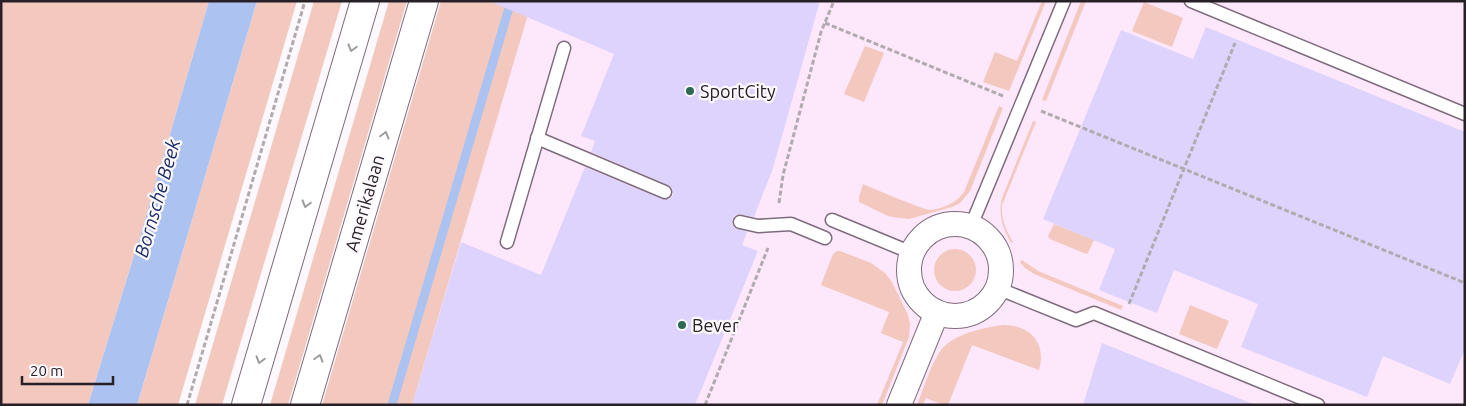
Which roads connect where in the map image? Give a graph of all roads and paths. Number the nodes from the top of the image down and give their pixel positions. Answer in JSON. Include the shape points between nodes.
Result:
{"nodes":[{"id":1,"x":305,"y":1,"type":"edge"},
{"id":2,"x":365,"y":1,"type":"edge"},
{"id":3,"x":424,"y":1,"type":"edge"},
{"id":4,"x":834,"y":1,"type":"edge"},
{"id":5,"x":1064,"y":1,"type":"edge"},
{"id":6,"x":1191,"y":1,"type":"edge"},
{"id":7,"x":1243,"y":22,"type":"junction"},
{"id":8,"x":825,"y":23,"type":"junction"},
{"id":9,"x":564,"y":48,"type":"dead end"},
{"id":10,"x":1022,"y":103,"type":"junction"},
{"id":11,"x":1465,"y":114,"type":"edge"},
{"id":12,"x":537,"y":138,"type":"junction"},
{"id":13,"x":1184,"y":169,"type":"junction"},
{"id":14,"x":665,"y":192,"type":"dead end"},
{"id":15,"x":832,"y":220,"type":"dead end"},
{"id":16,"x":740,"y":222,"type":"dead end"},
{"id":17,"x":777,"y":225,"type":"junction"},
{"id":18,"x":971,"y":226,"type":"junction"},
{"id":19,"x":825,"y":238,"type":"dead end"},
{"id":20,"x":507,"y":242,"type":"dead end"},
{"id":21,"x":912,"y":253,"type":"junction"},
{"id":22,"x":1465,"y":283,"type":"edge"},
{"id":23,"x":997,"y":288,"type":"junction"},
{"id":24,"x":937,"y":312,"type":"junction"},
{"id":25,"x":1121,"y":324,"type":"junction"},
{"id":26,"x":186,"y":405,"type":"edge"},
{"id":27,"x":246,"y":405,"type":"edge"},
{"id":28,"x":305,"y":405,"type":"edge"},
{"id":29,"x":705,"y":405,"type":"edge"},
{"id":30,"x":899,"y":405,"type":"edge"},
{"id":31,"x":1318,"y":405,"type":"edge"}],
"edges":[{"from":1,"to":26,"type":"path"},
{"from":2,"to":27,"type":"main road","one_way":true},
{"from":28,"to":3,"type":"main road","name":"Amerikalaan","one_way":true},
{"from":4,"to":8,"type":"path"},
{"from":5,"to":10,"type":"lane"},
{"from":6,"to":7,"type":"lane"},
{"from":7,"to":11,"type":"lane"},
{"from":7,"to":13,"type":"path"},
{"from":8,"to":10,"type":"path"},
{"from":8,"to":17,"type":"path","via":[[783,175]]},
{"from":9,"to":12,"type":"lane"},
{"from":10,"to":13,"type":"path"},
{"from":10,"to":18,"type":"lane"},
{"from":12,"to":14,"type":"lane"},
{"from":12,"to":20,"type":"lane"},
{"from":13,"to":22,"type":"path"},
{"from":13,"to":25,"type":"path"},
{"from":15,"to":21,"type":"lane"},
{"from":16,"to":17,"type":"lane","via":[[758,226]]},
{"from":17,"to":19,"type":"lane","via":[[791,224]]},
{"from":17,"to":29,"type":"path"},
{"from":18,"to":21,"type":"street","via":[[956,223],[934,228],[922,237]]},
{"from":18,"to":23,"type":"street","via":[[990,239],[998,253],[1001,268]]},
{"from":21,"to":24,"type":"street","via":[[908,272],[911,286],[919,300]]},
{"from":23,"to":24,"type":"street","via":[[988,302],[975,311],[960,316]]},
{"from":23,"to":25,"type":"lane","via":[[1076,320],[1094,313]]},
{"from":24,"to":30,"type":"street"},
{"from":25,"to":31,"type":"lane"}]}
